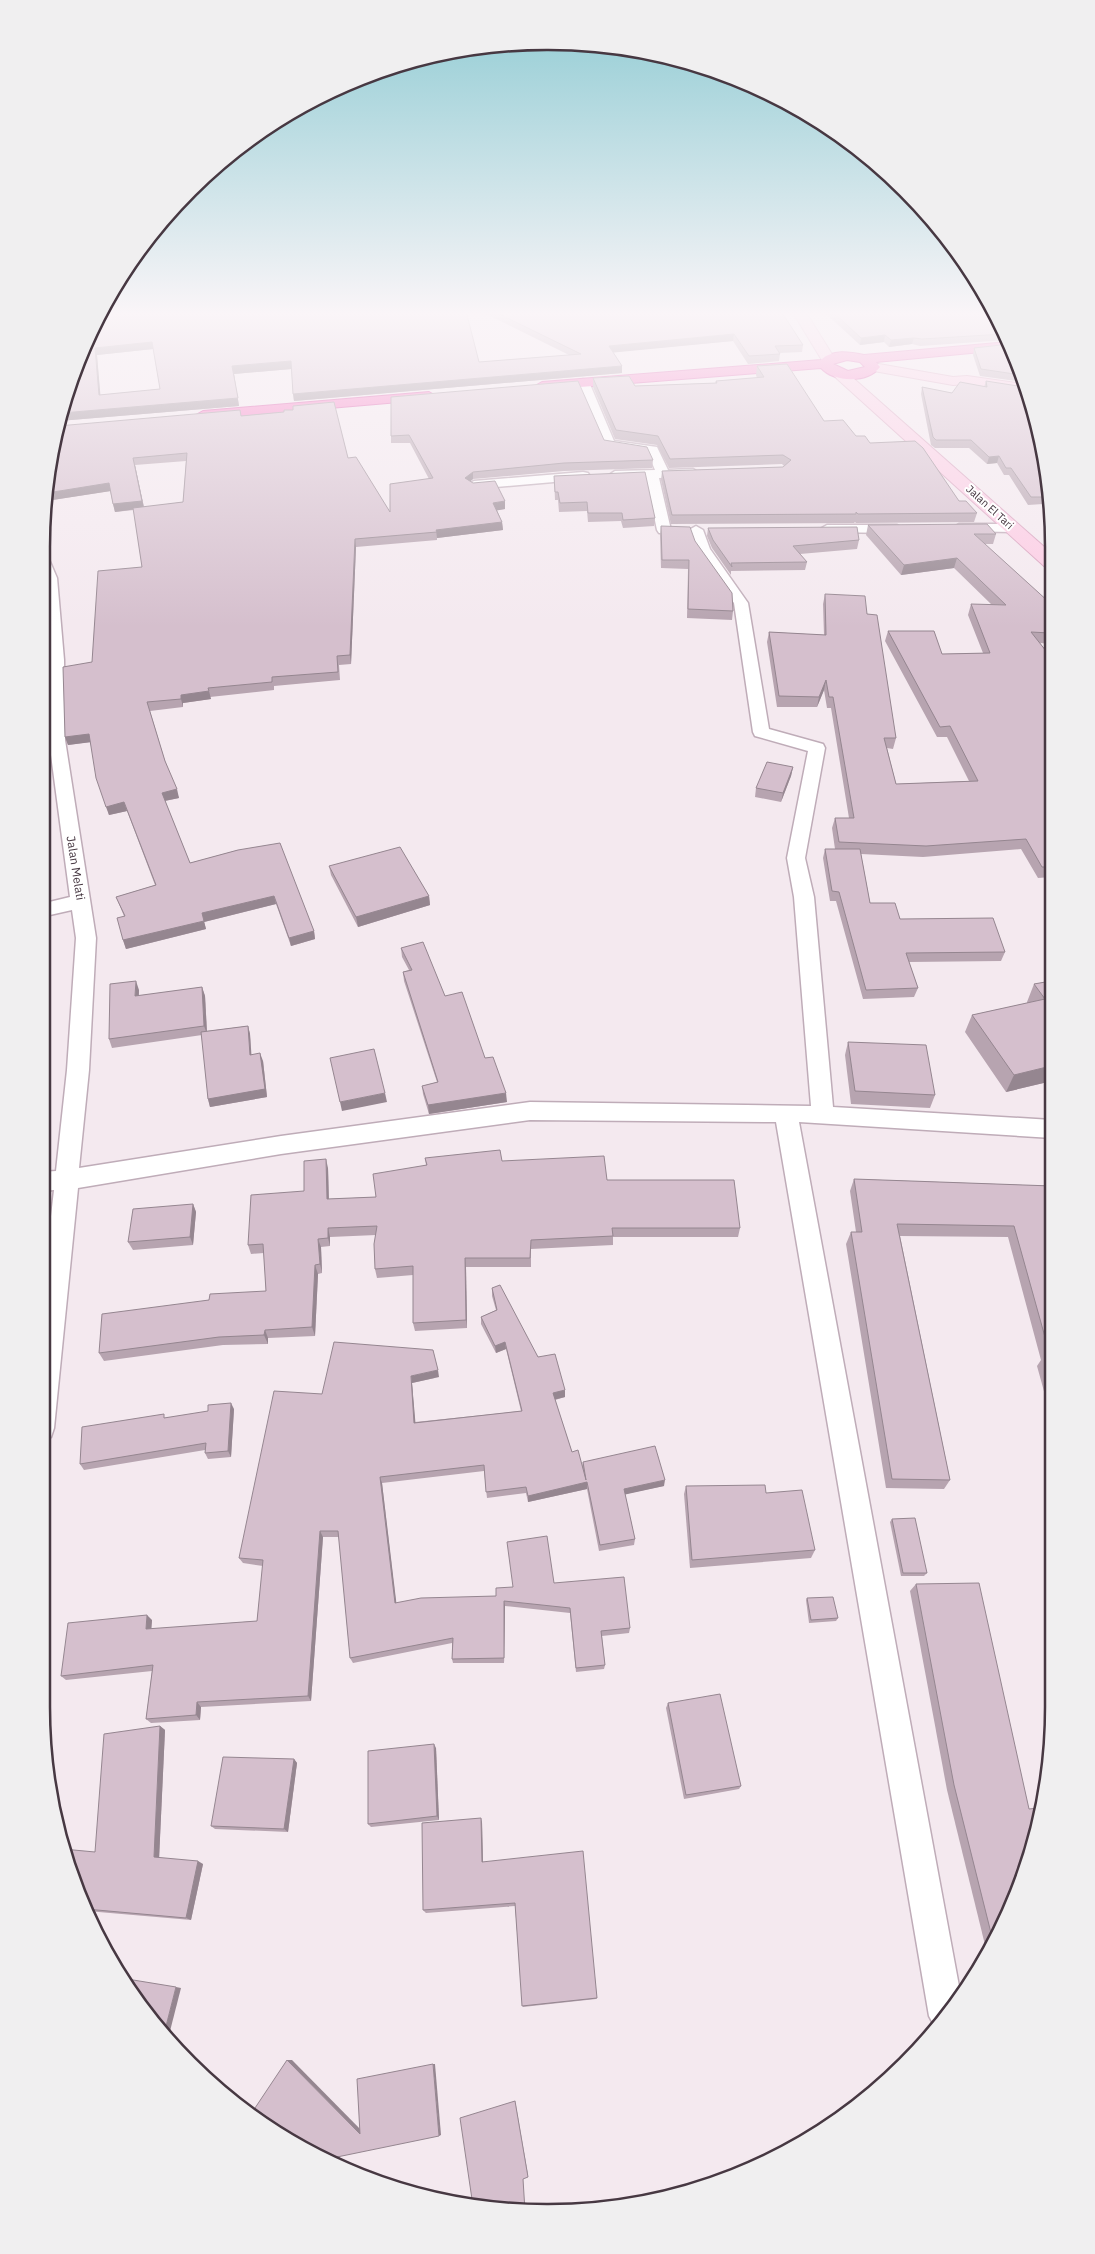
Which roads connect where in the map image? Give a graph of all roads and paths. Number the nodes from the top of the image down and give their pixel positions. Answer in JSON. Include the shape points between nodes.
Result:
{"nodes":[{"id":1,"x":195,"y":416,"type":"edge"},
{"id":2,"x":597,"y":416,"type":"edge"},
{"id":3,"x":887,"y":416,"type":"edge"},
{"id":4,"x":917,"y":416,"type":"edge"},
{"id":5,"x":186,"y":417,"type":"edge"},
{"id":6,"x":703,"y":472,"type":"edge"},
{"id":7,"x":657,"y":474,"type":"junction"},
{"id":8,"x":474,"y":485,"type":"edge"},
{"id":9,"x":944,"y":528,"type":"edge"},
{"id":10,"x":1013,"y":528,"type":"junction"},
{"id":11,"x":815,"y":529,"type":"edge"},
{"id":12,"x":914,"y":529,"type":"edge"},
{"id":13,"x":696,"y":530,"type":"junction"},
{"id":14,"x":716,"y":530,"type":"edge"},
{"id":15,"x":1045,"y":540,"type":"edge"},
{"id":16,"x":1045,"y":557,"type":"edge"},
{"id":17,"x":50,"y":578,"type":"edge"},
{"id":18,"x":50,"y":729,"type":"edge"},
{"id":19,"x":50,"y":746,"type":"edge"},
{"id":20,"x":82,"y":901,"type":"junction"},
{"id":21,"x":50,"y":909,"type":"edge"},
{"id":22,"x":786,"y":1113,"type":"junction"},
{"id":23,"x":823,"y":1115,"type":"junction"},
{"id":24,"x":1045,"y":1129,"type":"edge"},
{"id":25,"x":53,"y":1181,"type":"edge"},
{"id":26,"x":50,"y":1243,"type":"edge"},
{"id":27,"x":945,"y":2005,"type":"edge"}],
"edges":[{"from":1,"to":5,"type":"highway"},
{"from":2,"to":7,"type":"street","via":[[609,444],[653,450]]},
{"from":3,"to":10,"type":"street","name":"Jalan El Tari"},
{"from":4,"to":15,"type":"street","name":"Jalan El Tari"},
{"from":6,"to":7,"type":"street"},
{"from":7,"to":8,"type":"street"},
{"from":7,"to":13,"type":"street","via":[[662,530]]},
{"from":9,"to":10,"type":"street"},
{"from":10,"to":16,"type":"street","name":"Jalan El Tari"},
{"from":11,"to":12,"type":"street"},
{"from":13,"to":14,"type":"street"},
{"from":13,"to":23,"type":"street","via":[[703,549],[741,603],[761,732],[817,748],[796,858],[804,897]]},
{"from":17,"to":18,"type":"street","name":"Jalan Melati","via":[[56,660]]},
{"from":19,"to":20,"type":"street","name":"Jalan Melati"},
{"from":20,"to":21,"type":"street"},
{"from":20,"to":25,"type":"street","name":"Jalan Melati","via":[[86,938],[78,1070]]},
{"from":22,"to":23,"type":"street"},
{"from":22,"to":25,"type":"street","via":[[530,1111],[281,1145]]},
{"from":22,"to":27,"type":"street"},
{"from":23,"to":24,"type":"street"},
{"from":25,"to":26,"type":"street","name":"Jalan Melati"}]}
